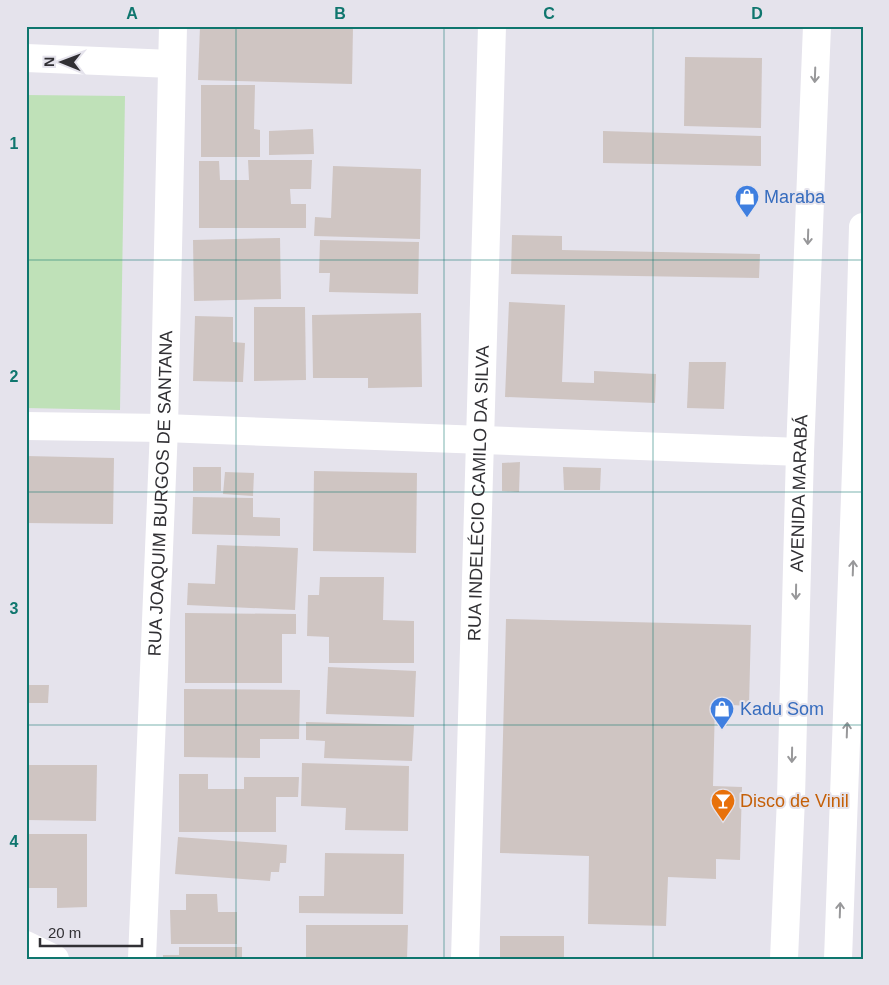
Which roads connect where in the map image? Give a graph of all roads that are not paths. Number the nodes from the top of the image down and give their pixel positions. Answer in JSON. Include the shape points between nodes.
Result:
{"nodes":[{"id":1,"x":173,"y":26,"type":"edge"},
{"id":2,"x":492,"y":26,"type":"edge"},
{"id":3,"x":817,"y":26,"type":"edge"},
{"id":4,"x":26,"y":58,"type":"edge"},
{"id":5,"x":172,"y":64,"type":"junction"},
{"id":6,"x":863,"y":227,"type":"edge"},
{"id":7,"x":26,"y":426,"type":"edge"},
{"id":8,"x":164,"y":428,"type":"junction"},
{"id":9,"x":481,"y":441,"type":"junction"},
{"id":10,"x":860,"y":443,"type":"edge"},
{"id":11,"x":800,"y":452,"type":"junction"},
{"id":12,"x":26,"y":945,"type":"edge"},
{"id":13,"x":55,"y":959,"type":"edge"},
{"id":14,"x":142,"y":959,"type":"edge"},
{"id":15,"x":465,"y":959,"type":"edge"},
{"id":16,"x":784,"y":959,"type":"edge"},
{"id":17,"x":838,"y":959,"type":"edge"}],
"edges":[{"from":1,"to":5,"type":"street","name":"RUA JOAQUIM BURGOS DE SANTANA"},
{"from":2,"to":9,"type":"street","name":"RUA INDELÉCIO CAMILO DA SILVA"},
{"from":3,"to":11,"type":"street","name":"AVENIDA MARABÁ","one_way":true},
{"from":4,"to":5,"type":"street"},
{"from":5,"to":8,"type":"street","name":"RUA JOAQUIM BURGOS DE SANTANA"},
{"from":6,"to":10,"type":"street"},
{"from":7,"to":8,"type":"street"},
{"from":8,"to":9,"type":"street"},
{"from":8,"to":14,"type":"street","name":"RUA JOAQUIM BURGOS DE SANTANA"},
{"from":9,"to":11,"type":"street"},
{"from":9,"to":15,"type":"street","name":"RUA INDELÉCIO CAMILO DA SILVA"},
{"from":17,"to":10,"type":"street","one_way":true},
{"from":11,"to":16,"type":"street","name":"AVENIDA MARABÁ","one_way":true},
{"from":12,"to":13,"type":"street"}]}
